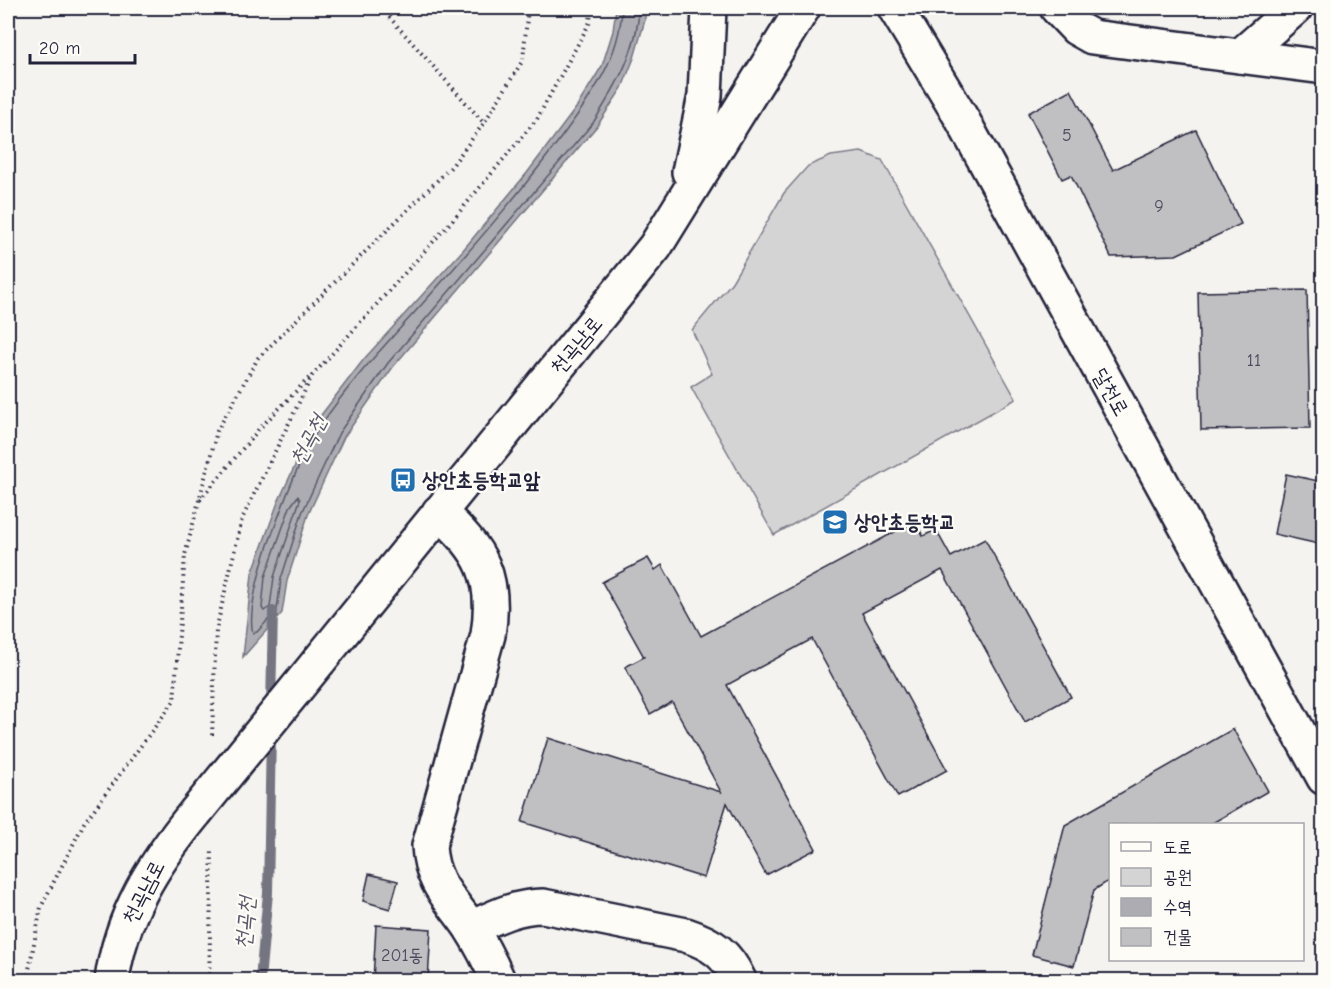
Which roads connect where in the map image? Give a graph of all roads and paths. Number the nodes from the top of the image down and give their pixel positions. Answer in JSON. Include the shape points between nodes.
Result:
{"nodes":[{"id":1,"x":381,"y":8,"type":"edge"},
{"id":2,"x":528,"y":8,"type":"edge"},
{"id":3,"x":591,"y":8,"type":"edge"},
{"id":4,"x":709,"y":8,"type":"edge"},
{"id":5,"x":803,"y":8,"type":"edge"},
{"id":6,"x":895,"y":8,"type":"edge"},
{"id":7,"x":1057,"y":8,"type":"edge"},
{"id":8,"x":1295,"y":8,"type":"edge"},
{"id":9,"x":1240,"y":56,"type":"junction"},
{"id":10,"x":1323,"y":67,"type":"edge"},
{"id":11,"x":484,"y":123,"type":"junction"},
{"id":12,"x":680,"y":208,"type":"junction"},
{"id":13,"x":312,"y":376,"type":"junction"},
{"id":14,"x":198,"y":502,"type":"junction"},
{"id":15,"x":439,"y":512,"type":"junction"},
{"id":16,"x":212,"y":746,"type":"dead end"},
{"id":17,"x":1323,"y":778,"type":"edge"},
{"id":18,"x":203,"y":826,"type":"junction"},
{"id":19,"x":471,"y":928,"type":"junction"},
{"id":20,"x":27,"y":981,"type":"edge"},
{"id":21,"x":112,"y":981,"type":"edge"},
{"id":22,"x":209,"y":981,"type":"edge"},
{"id":23,"x":498,"y":981,"type":"edge"},
{"id":24,"x":739,"y":981,"type":"edge"}],
"edges":[{"from":1,"to":11,"type":"path"},
{"from":2,"to":11,"type":"path","via":[[523,60]]},
{"from":3,"to":13,"type":"path","via":[[590,22],[537,119],[451,222]]},
{"from":4,"to":12,"type":"street","via":[[705,96]]},
{"from":5,"to":12,"type":"street","name":"천곡남로"},
{"from":6,"to":17,"type":"street","name":"달천로","via":[[962,119]]},
{"from":7,"to":9,"type":"street","via":[[1076,28],[1092,37]]},
{"from":8,"to":9,"type":"street"},
{"from":9,"to":10,"type":"street"},
{"from":11,"to":14,"type":"path","via":[[451,167],[258,358],[217,431]]},
{"from":12,"to":15,"type":"street","name":"천곡남로","via":[[626,285]]},
{"from":13,"to":14,"type":"path","via":[[259,429]]},
{"from":13,"to":16,"type":"path","via":[[242,519],[216,630]]},
{"from":14,"to":20,"type":"path","via":[[185,555],[174,701],[84,824],[41,907]]},
{"from":15,"to":18,"type":"street","name":"천곡남로","bridge":true,"via":[[320,661]]},
{"from":15,"to":19,"type":"street","via":[[476,549],[491,591],[488,635],[429,846],[430,866],[439,885]]},
{"from":18,"to":21,"type":"street","name":"천곡남로","via":[[146,879],[126,923]]},
{"from":18,"to":22,"type":"path"},
{"from":19,"to":23,"type":"street"},
{"from":19,"to":24,"type":"street","via":[[507,911],[543,906],[708,942],[722,952]]}]}
